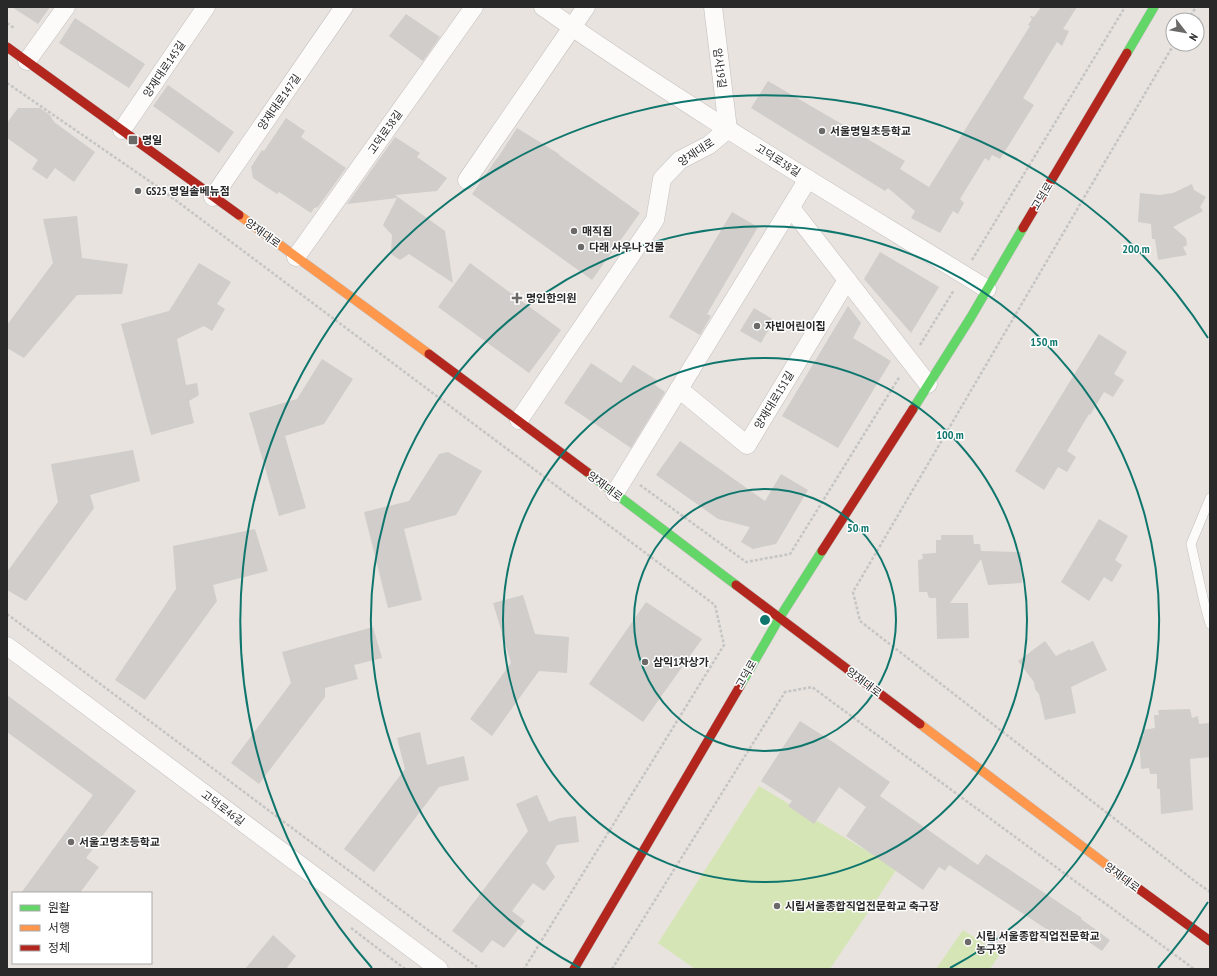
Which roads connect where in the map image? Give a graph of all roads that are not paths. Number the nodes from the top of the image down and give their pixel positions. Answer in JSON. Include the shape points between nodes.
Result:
{"nodes":[{"id":1,"x":66,"y":7,"type":"edge"},
{"id":2,"x":206,"y":7,"type":"edge"},
{"id":3,"x":344,"y":7,"type":"edge"},
{"id":4,"x":474,"y":7,"type":"edge"},
{"id":5,"x":543,"y":7,"type":"edge"},
{"id":6,"x":586,"y":7,"type":"edge"},
{"id":7,"x":713,"y":7,"type":"edge"},
{"id":8,"x":1154,"y":7,"type":"edge"},
{"id":9,"x":572,"y":27,"type":"junction"},
{"id":10,"x":7,"y":47,"type":"edge"},
{"id":11,"x":27,"y":61,"type":"junction"},
{"id":12,"x":728,"y":129,"type":"junction"},
{"id":13,"x":122,"y":130,"type":"junction"},
{"id":14,"x":808,"y":179,"type":"junction"},
{"id":15,"x":467,"y":180,"type":"dead end"},
{"id":16,"x":213,"y":198,"type":"junction"},
{"id":17,"x":790,"y":208,"type":"junction"},
{"id":18,"x":296,"y":257,"type":"junction"},
{"id":19,"x":847,"y":280,"type":"junction"},
{"id":20,"x":987,"y":289,"type":"junction"},
{"id":21,"x":928,"y":384,"type":"junction"},
{"id":22,"x":679,"y":389,"type":"junction"},
{"id":23,"x":519,"y":420,"type":"junction"},
{"id":24,"x":616,"y":494,"type":"junction"},
{"id":25,"x":1210,"y":498,"type":"edge"},
{"id":26,"x":780,"y":617,"type":"junction"},
{"id":27,"x":1210,"y":624,"type":"edge"},
{"id":28,"x":7,"y":646,"type":"edge"},
{"id":29,"x":1210,"y":941,"type":"edge"},
{"id":30,"x":439,"y":969,"type":"edge"},
{"id":31,"x":574,"y":969,"type":"edge"}],
"edges":[{"from":1,"to":11,"type":"street"},
{"from":2,"to":13,"type":"street","name":"양재대로145길"},
{"from":3,"to":16,"type":"street","name":"양재대로147길"},
{"from":4,"to":18,"type":"street","name":"고덕로38길"},
{"from":5,"to":9,"type":"street","name":"고덕로38길"},
{"from":6,"to":9,"type":"street"},
{"from":7,"to":12,"type":"street","name":"암사19길"},
{"from":8,"to":20,"type":"main road","name":"고덕로"},
{"from":9,"to":12,"type":"street","name":"고덕로38길"},
{"from":9,"to":15,"type":"street"},
{"from":10,"to":11,"type":"main road","name":"양재대로"},
{"from":11,"to":13,"type":"main road","name":"양재대로"},
{"from":12,"to":14,"type":"street","name":"고덕로38길"},
{"from":12,"to":23,"type":"street","name":"양재대로","via":[[709,145],[680,160],[662,179],[655,220]]},
{"from":13,"to":16,"type":"main road","name":"양재대로"},
{"from":14,"to":17,"type":"street"},
{"from":14,"to":20,"type":"street","name":"고덕로38길"},
{"from":16,"to":18,"type":"main road","name":"양재대로"},
{"from":17,"to":19,"type":"street"},
{"from":17,"to":22,"type":"street"},
{"from":18,"to":23,"type":"main road","name":"양재대로"},
{"from":19,"to":21,"type":"street"},
{"from":19,"to":22,"type":"street","name":"양재대로151길","via":[[747,445]]},
{"from":20,"to":21,"type":"main road","name":"고덕로"},
{"from":21,"to":26,"type":"main road","name":"고덕로"},
{"from":22,"to":24,"type":"street"},
{"from":23,"to":24,"type":"main road","name":"양재대로"},
{"from":24,"to":26,"type":"main road","name":"양재대로"},
{"from":25,"to":27,"type":"lane","via":[[1191,544]]},
{"from":26,"to":29,"type":"main road","name":"양재대로"},
{"from":26,"to":31,"type":"main road","name":"고덕로"},
{"from":28,"to":30,"type":"street","name":"고덕로46길"}]}
